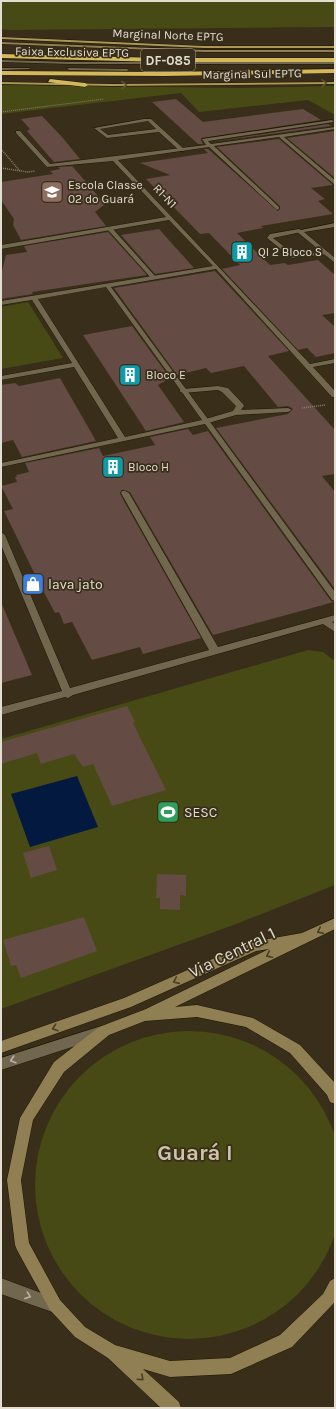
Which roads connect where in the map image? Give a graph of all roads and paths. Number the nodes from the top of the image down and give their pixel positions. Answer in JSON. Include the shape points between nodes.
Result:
{"nodes":[{"id":1,"x":1,"y":38,"type":"edge"},
{"id":2,"x":1,"y":43,"type":"edge"},
{"id":3,"x":335,"y":48,"type":"edge"},
{"id":4,"x":335,"y":51,"type":"edge"},
{"id":5,"x":1,"y":56,"type":"edge"},
{"id":6,"x":335,"y":60,"type":"edge"},
{"id":7,"x":1,"y":61,"type":"edge"},
{"id":8,"x":335,"y":63,"type":"edge"},
{"id":9,"x":335,"y":67,"type":"edge"},
{"id":10,"x":1,"y":69,"type":"edge"},
{"id":11,"x":335,"y":71,"type":"edge"},
{"id":12,"x":1,"y":74,"type":"edge"},
{"id":13,"x":1,"y":83,"type":"edge"},
{"id":14,"x":335,"y":83,"type":"edge"},
{"id":15,"x":85,"y":85,"type":"junction"},
{"id":16,"x":107,"y":99,"type":"dead end"},
{"id":17,"x":1,"y":112,"type":"edge"},
{"id":18,"x":332,"y":121,"type":"dead end"},
{"id":19,"x":335,"y":128,"type":"edge"},
{"id":20,"x":160,"y":130,"type":"junction"},
{"id":21,"x":18,"y":132,"type":"dead end"},
{"id":22,"x":280,"y":136,"type":"junction"},
{"id":23,"x":210,"y":146,"type":"junction"},
{"id":24,"x":1,"y":149,"type":"edge"},
{"id":25,"x":182,"y":150,"type":"junction"},
{"id":26,"x":1,"y":157,"type":"edge"},
{"id":27,"x":6,"y":157,"type":"junction"},
{"id":28,"x":114,"y":160,"type":"junction"},
{"id":29,"x":20,"y":171,"type":"dead end"},
{"id":30,"x":335,"y":183,"type":"edge"},
{"id":31,"x":276,"y":208,"type":"dead end"},
{"id":32,"x":171,"y":218,"type":"junction"},
{"id":33,"x":335,"y":225,"type":"edge"},
{"id":34,"x":110,"y":229,"type":"junction"},
{"id":35,"x":299,"y":231,"type":"junction"},
{"id":36,"x":1,"y":247,"type":"edge"},
{"id":37,"x":326,"y":253,"type":"junction"},
{"id":38,"x":335,"y":261,"type":"edge"},
{"id":39,"x":217,"y":267,"type":"junction"},
{"id":40,"x":153,"y":277,"type":"junction"},
{"id":41,"x":107,"y":285,"type":"junction"},
{"id":42,"x":34,"y":297,"type":"junction"},
{"id":43,"x":1,"y":303,"type":"edge"},
{"id":44,"x":335,"y":361,"type":"edge"},
{"id":45,"x":77,"y":364,"type":"junction"},
{"id":46,"x":308,"y":366,"type":"junction"},
{"id":47,"x":1,"y":378,"type":"edge"},
{"id":48,"x":183,"y":391,"type":"junction"},
{"id":49,"x":335,"y":395,"type":"edge"},
{"id":50,"x":329,"y":405,"type":"dead end"},
{"id":51,"x":288,"y":410,"type":"joint"},
{"id":52,"x":236,"y":413,"type":"junction"},
{"id":53,"x":205,"y":422,"type":"junction"},
{"id":54,"x":123,"y":440,"type":"junction"},
{"id":55,"x":1,"y":465,"type":"edge"},
{"id":56,"x":125,"y":493,"type":"dead end"},
{"id":57,"x":1,"y":535,"type":"edge"},
{"id":58,"x":335,"y":598,"type":"edge"},
{"id":59,"x":335,"y":618,"type":"edge"},
{"id":60,"x":325,"y":621,"type":"junction"},
{"id":61,"x":335,"y":629,"type":"edge"},
{"id":62,"x":215,"y":651,"type":"junction"},
{"id":63,"x":68,"y":694,"type":"junction"},
{"id":64,"x":1,"y":711,"type":"edge"},
{"id":65,"x":335,"y":923,"type":"edge"},
{"id":66,"x":305,"y":938,"type":"junction"},
{"id":67,"x":144,"y":1015,"type":"junction"},
{"id":68,"x":104,"y":1031,"type":"junction"},
{"id":69,"x":1,"y":1047,"type":"edge"},
{"id":70,"x":1,"y":1064,"type":"edge"},
{"id":71,"x":335,"y":1097,"type":"edge"},
{"id":72,"x":1,"y":1286,"type":"edge"},
{"id":73,"x":335,"y":1286,"type":"edge"},
{"id":74,"x":55,"y":1305,"type":"junction"},
{"id":75,"x":112,"y":1352,"type":"junction"},
{"id":76,"x":173,"y":1408,"type":"edge"}],
"edges":[{"from":1,"to":3,"type":"main road","name":"Marginal Norte EPTG","via":[[188,47]]},
{"from":2,"to":4,"type":"main road","name":"Marginal Norte EPTG","via":[[204,52]]},
{"from":5,"to":6,"type":"highway","number":"DF-085","via":[[162,60]]},
{"from":7,"to":8,"type":"street","name":"Faixa Exclusiva EPTG"},
{"from":9,"to":10,"type":"street","name":"Faixa Exclusiva EPTG","via":[[180,70]]},
{"from":11,"to":12,"type":"highway","number":"DF-085"},
{"from":12,"to":15,"type":"highway"},
{"from":13,"to":15,"type":"main road","name":"Marginal Sul EPTG"},
{"from":15,"to":14,"type":"main road","name":"Marginal Sul EPTG","one_way":true},
{"from":16,"to":17,"type":"path"},
{"from":18,"to":23,"type":"street","via":[[204,140]]},
{"from":19,"to":22,"type":"street"},
{"from":20,"to":20,"type":"street","via":[[149,120],[96,128],[107,138]]},
{"from":20,"to":25,"type":"street"},
{"from":21,"to":28,"type":"street","via":[[49,166]]},
{"from":22,"to":23,"type":"street"},
{"from":22,"to":30,"type":"street"},
{"from":23,"to":25,"type":"street"},
{"from":23,"to":31,"type":"street"},
{"from":24,"to":27,"type":"path"},
{"from":25,"to":28,"type":"street"},
{"from":26,"to":27,"type":"path"},
{"from":27,"to":29,"type":"path"},
{"from":28,"to":32,"type":"street","name":"R1-N1"},
{"from":32,"to":34,"type":"street"},
{"from":32,"to":39,"type":"street","name":"R1-N1"},
{"from":33,"to":35,"type":"street"},
{"from":34,"to":36,"type":"street"},
{"from":34,"to":40,"type":"street"},
{"from":35,"to":37,"type":"street"},
{"from":35,"to":37,"type":"street","via":[[272,235],[270,238],[294,258]]},
{"from":37,"to":38,"type":"street"},
{"from":39,"to":40,"type":"street"},
{"from":39,"to":46,"type":"street","name":"R1-N1"},
{"from":40,"to":41,"type":"street"},
{"from":41,"to":42,"type":"street"},
{"from":41,"to":48,"type":"street"},
{"from":42,"to":43,"type":"street"},
{"from":42,"to":45,"type":"street"},
{"from":44,"to":46,"type":"street"},
{"from":45,"to":47,"type":"street"},
{"from":45,"to":54,"type":"street"},
{"from":46,"to":49,"type":"street","name":"R1-N1"},
{"from":48,"to":52,"type":"street","via":[[212,387],[225,390],[240,406]]},
{"from":48,"to":53,"type":"street"},
{"from":50,"to":51,"type":"path"},
{"from":51,"to":52,"type":"street"},
{"from":52,"to":53,"type":"street"},
{"from":53,"to":54,"type":"street"},
{"from":53,"to":58,"type":"street"},
{"from":54,"to":55,"type":"street"},
{"from":56,"to":62,"type":"street"},
{"from":57,"to":63,"type":"street"},
{"from":59,"to":60,"type":"street"},
{"from":60,"to":61,"type":"street"},
{"from":60,"to":62,"type":"street"},
{"from":62,"to":63,"type":"street"},
{"from":63,"to":64,"type":"street"},
{"from":65,"to":66,"type":"main road","name":"Via Central 1","one_way":true},
{"from":66,"to":67,"type":"main road","name":"Via Central 1","one_way":true},
{"from":66,"to":69,"type":"main road","one_way":true,"via":[[255,946],[127,1003]]},
{"from":67,"to":68,"type":"main road"},
{"from":67,"to":71,"type":"main road","via":[[197,1011],[248,1022],[294,1049],[332,1090]]},
{"from":68,"to":70,"type":"street","one_way":true},
{"from":68,"to":74,"type":"main road","via":[[59,1067],[27,1118],[14,1180],[22,1245]]},
{"from":72,"to":74,"type":"street","one_way":true},
{"from":73,"to":75,"type":"main road","via":[[328,1299],[286,1341],[231,1366],[170,1369]]},
{"from":74,"to":75,"type":"main road","via":[[80,1332]]},
{"from":75,"to":76,"type":"main road","one_way":true}]}
